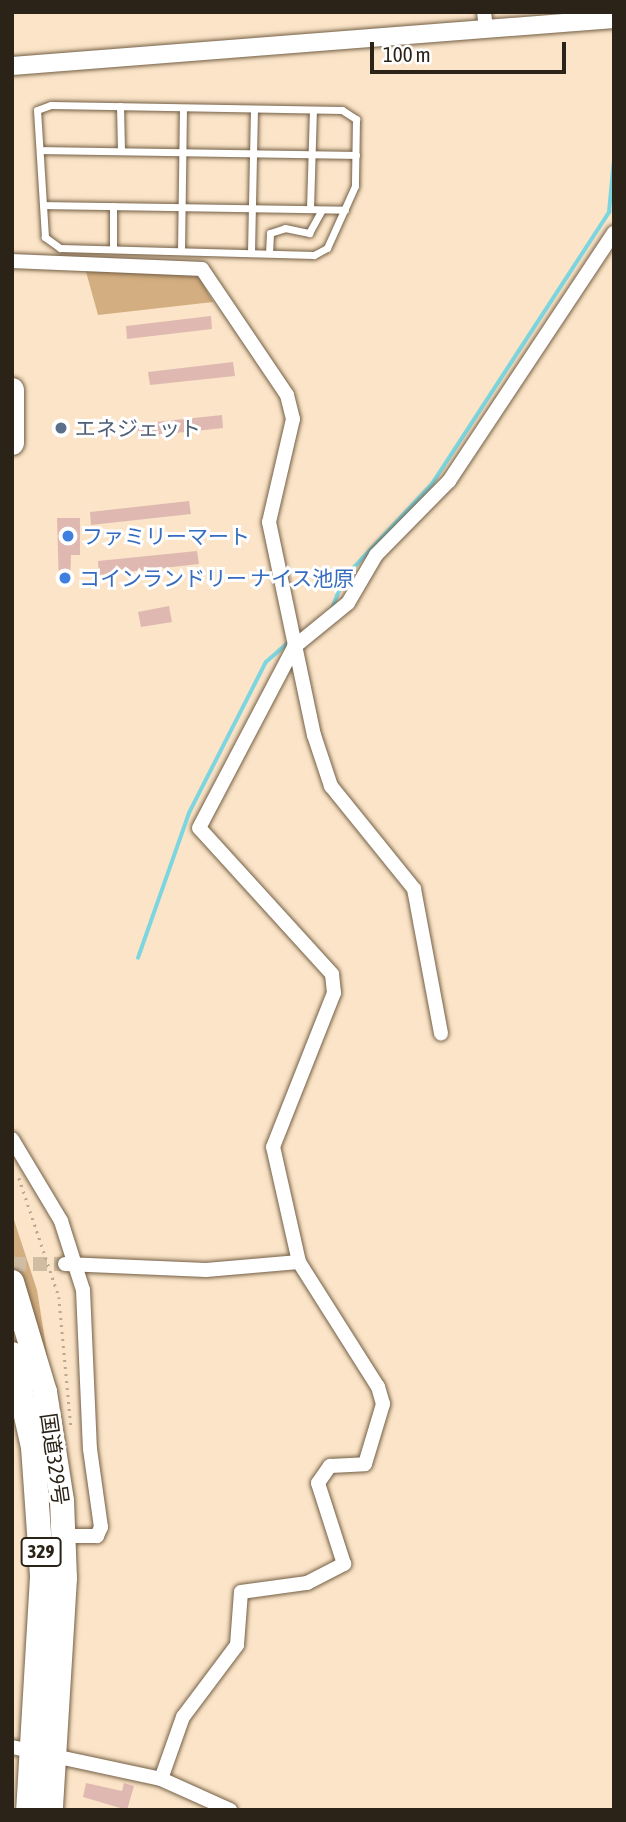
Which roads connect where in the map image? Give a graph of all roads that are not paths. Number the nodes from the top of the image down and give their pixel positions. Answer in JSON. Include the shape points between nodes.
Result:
{"nodes":[{"id":1,"x":614,"y":19,"type":"edge"},
{"id":2,"x":485,"y":20,"type":"edge"},
{"id":3,"x":12,"y":66,"type":"edge"},
{"id":4,"x":120,"y":106,"type":"junction"},
{"id":5,"x":183,"y":108,"type":"junction"},
{"id":6,"x":254,"y":110,"type":"junction"},
{"id":7,"x":313,"y":110,"type":"junction"},
{"id":8,"x":40,"y":150,"type":"junction"},
{"id":9,"x":121,"y":151,"type":"junction"},
{"id":10,"x":182,"y":152,"type":"junction"},
{"id":11,"x":253,"y":153,"type":"junction"},
{"id":12,"x":312,"y":154,"type":"junction"},
{"id":13,"x":356,"y":155,"type":"junction"},
{"id":14,"x":43,"y":205,"type":"junction"},
{"id":15,"x":113,"y":206,"type":"junction"},
{"id":16,"x":181,"y":207,"type":"junction"},
{"id":17,"x":252,"y":208,"type":"junction"},
{"id":18,"x":310,"y":209,"type":"junction"},
{"id":19,"x":322,"y":210,"type":"junction"},
{"id":20,"x":345,"y":210,"type":"junction"},
{"id":21,"x":614,"y":233,"type":"edge"},
{"id":22,"x":113,"y":250,"type":"junction"},
{"id":23,"x":181,"y":251,"type":"junction"},
{"id":24,"x":250,"y":252,"type":"junction"},
{"id":25,"x":269,"y":253,"type":"junction"},
{"id":26,"x":164,"y":258,"type":"junction"},
{"id":27,"x":12,"y":261,"type":"edge"},
{"id":28,"x":12,"y":390,"type":"edge"},
{"id":29,"x":12,"y":443,"type":"edge"},
{"id":30,"x":294,"y":646,"type":"junction"},
{"id":31,"x":441,"y":1033,"type":"dead end"},
{"id":32,"x":12,"y":1139,"type":"edge"},
{"id":33,"x":299,"y":1262,"type":"junction"},
{"id":34,"x":71,"y":1263,"type":"junction"},
{"id":35,"x":12,"y":1282,"type":"edge"},
{"id":36,"x":12,"y":1354,"type":"edge"},
{"id":37,"x":64,"y":1536,"type":"junction"},
{"id":38,"x":33,"y":1753,"type":"edge"},
{"id":39,"x":161,"y":1779,"type":"junction"},
{"id":40,"x":28,"y":1810,"type":"edge"},
{"id":41,"x":51,"y":1810,"type":"edge"},
{"id":42,"x":230,"y":1810,"type":"edge"}],
"edges":[{"from":1,"to":2,"type":"street"},
{"from":2,"to":3,"type":"street"},
{"from":4,"to":5,"type":"lane"},
{"from":4,"to":8,"type":"lane","via":[[37,110]]},
{"from":4,"to":9,"type":"lane"},
{"from":5,"to":6,"type":"lane"},
{"from":5,"to":10,"type":"lane"},
{"from":6,"to":7,"type":"lane"},
{"from":6,"to":11,"type":"lane"},
{"from":7,"to":12,"type":"lane"},
{"from":7,"to":13,"type":"lane","via":[[342,110],[356,119]]},
{"from":8,"to":9,"type":"lane"},
{"from":8,"to":14,"type":"lane"},
{"from":9,"to":10,"type":"lane"},
{"from":10,"to":11,"type":"lane"},
{"from":10,"to":16,"type":"lane"},
{"from":11,"to":12,"type":"lane"},
{"from":11,"to":17,"type":"lane"},
{"from":12,"to":13,"type":"lane"},
{"from":12,"to":18,"type":"lane"},
{"from":13,"to":20,"type":"lane","via":[[355,186]]},
{"from":14,"to":15,"type":"lane"},
{"from":14,"to":22,"type":"lane","via":[[45,237],[60,248]]},
{"from":15,"to":16,"type":"lane"},
{"from":15,"to":22,"type":"lane"},
{"from":16,"to":17,"type":"lane"},
{"from":16,"to":23,"type":"lane"},
{"from":17,"to":18,"type":"lane"},
{"from":17,"to":24,"type":"lane"},
{"from":18,"to":19,"type":"lane"},
{"from":19,"to":20,"type":"lane"},
{"from":19,"to":25,"type":"lane","via":[[309,233],[285,228],[270,233]]},
{"from":20,"to":25,"type":"lane","via":[[327,248],[314,255]]},
{"from":21,"to":30,"type":"street","via":[[449,481],[376,555],[348,603]]},
{"from":22,"to":26,"type":"lane"},
{"from":23,"to":24,"type":"lane"},
{"from":23,"to":26,"type":"lane"},
{"from":24,"to":25,"type":"lane"},
{"from":26,"to":27,"type":"street"},
{"from":26,"to":30,"type":"street","via":[[202,269],[288,395],[293,419],[269,522]]},
{"from":28,"to":29,"type":"highway"},
{"from":30,"to":31,"type":"street","via":[[331,786],[414,889]]},
{"from":30,"to":33,"type":"street","via":[[199,828],[332,974],[334,993],[273,1147]]},
{"from":32,"to":34,"type":"street","via":[[61,1221]]},
{"from":33,"to":34,"type":"street","via":[[206,1270]]},
{"from":33,"to":39,"type":"street","via":[[378,1387],[383,1404],[365,1464],[330,1466],[318,1483],[344,1564],[307,1583],[241,1592],[237,1645],[183,1717]]},
{"from":34,"to":37,"type":"street","via":[[100,1527],[97,1536]]},
{"from":35,"to":37,"type":"highway","name":"国道329号","number":"329","via":[[53,1428]]},
{"from":36,"to":38,"type":"highway","name":"国道329号","number":"329","via":[[33,1447],[40,1517],[42,1577]]},
{"from":37,"to":38,"type":"highway","name":"国道329号","number":"329"},
{"from":38,"to":39,"type":"street"},
{"from":38,"to":40,"type":"highway","name":"国道329号","number":"329"},
{"from":38,"to":41,"type":"highway","name":"国道329号","number":"329"},
{"from":39,"to":42,"type":"street"}]}
